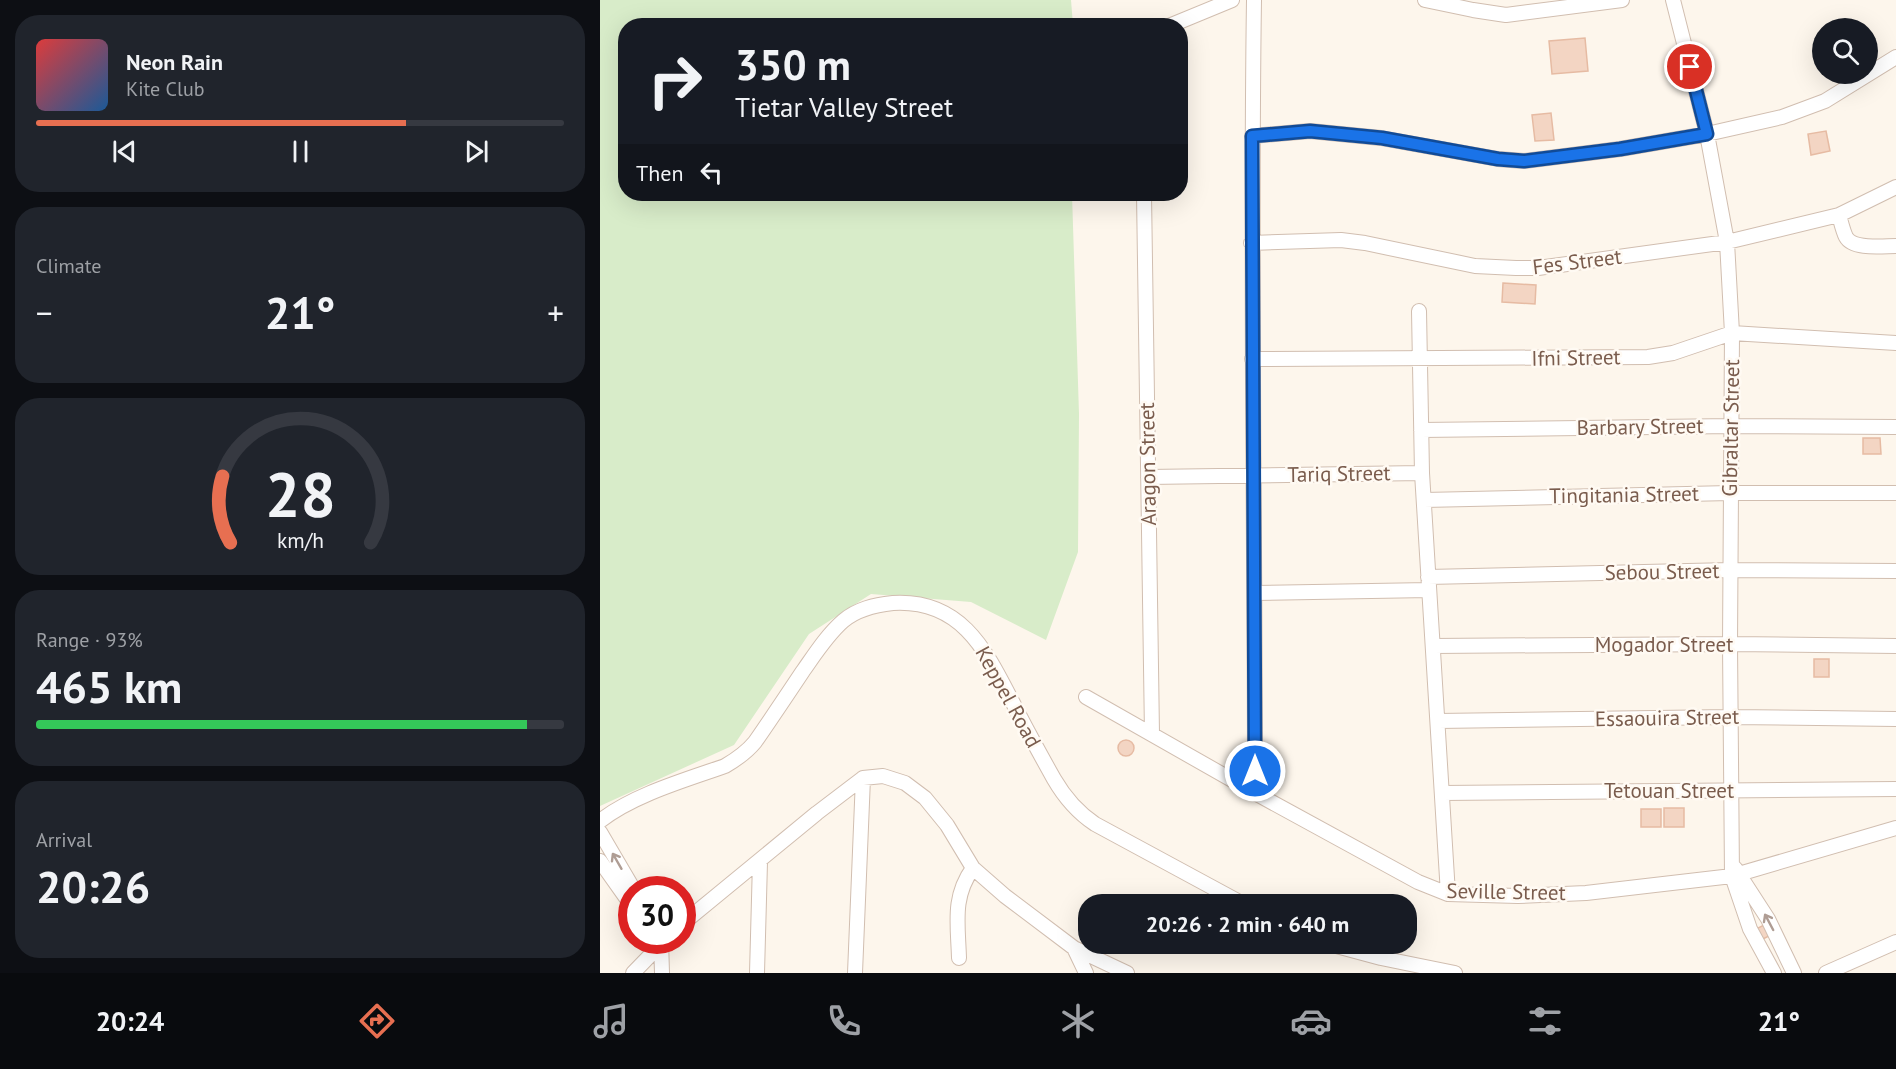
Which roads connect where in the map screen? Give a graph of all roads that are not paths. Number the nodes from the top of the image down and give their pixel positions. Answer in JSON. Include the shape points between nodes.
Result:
{"nodes":[{"id":1,"x":1232,"y":0,"type":"edge"},
{"id":2,"x":1254,"y":0,"type":"edge"},
{"id":3,"x":1425,"y":0,"type":"edge"},
{"id":4,"x":1622,"y":0,"type":"edge"},
{"id":5,"x":1673,"y":0,"type":"edge"},
{"id":6,"x":1188,"y":18,"type":"edge"},
{"id":7,"x":1896,"y":57,"type":"edge"},
{"id":8,"x":1707,"y":134,"type":"junction"},
{"id":9,"x":1252,"y":136,"type":"junction"},
{"id":10,"x":1896,"y":187,"type":"edge"},
{"id":11,"x":1144,"y":201,"type":"edge"},
{"id":12,"x":1839,"y":214,"type":"junction"},
{"id":13,"x":1727,"y":242,"type":"junction"},
{"id":14,"x":1251,"y":243,"type":"junction"},
{"id":15,"x":1896,"y":246,"type":"edge"},
{"id":16,"x":1419,"y":311,"type":"dead end"},
{"id":17,"x":1732,"y":333,"type":"junction"},
{"id":18,"x":1896,"y":343,"type":"edge"},
{"id":19,"x":1252,"y":359,"type":"junction"},
{"id":20,"x":1420,"y":359,"type":"junction"},
{"id":21,"x":1731,"y":426,"type":"junction"},
{"id":22,"x":1896,"y":427,"type":"edge"},
{"id":23,"x":1420,"y":430,"type":"junction"},
{"id":24,"x":1422,"y":473,"type":"junction"},
{"id":25,"x":1254,"y":474,"type":"junction"},
{"id":26,"x":1148,"y":477,"type":"junction"},
{"id":27,"x":1730,"y":493,"type":"junction"},
{"id":28,"x":1896,"y":493,"type":"edge"},
{"id":29,"x":1424,"y":500,"type":"junction"},
{"id":30,"x":1731,"y":570,"type":"junction"},
{"id":31,"x":1896,"y":572,"type":"edge"},
{"id":32,"x":1429,"y":583,"type":"junction"},
{"id":33,"x":1255,"y":593,"type":"junction"},
{"id":34,"x":1730,"y":644,"type":"junction"},
{"id":35,"x":1433,"y":646,"type":"junction"},
{"id":36,"x":1896,"y":646,"type":"edge"},
{"id":37,"x":1086,"y":696,"type":"dead end"},
{"id":38,"x":1730,"y":717,"type":"junction"},
{"id":39,"x":1896,"y":718,"type":"edge"},
{"id":40,"x":1438,"y":721,"type":"junction"},
{"id":41,"x":1152,"y":734,"type":"junction"},
{"id":42,"x":863,"y":778,"type":"junction"},
{"id":43,"x":1896,"y":789,"type":"edge"},
{"id":44,"x":1731,"y":791,"type":"junction"},
{"id":45,"x":1255,"y":793,"type":"junction"},
{"id":46,"x":1442,"y":793,"type":"junction"},
{"id":47,"x":600,"y":821,"type":"edge"},
{"id":48,"x":1896,"y":828,"type":"edge"},
{"id":49,"x":600,"y":832,"type":"edge"},
{"id":50,"x":600,"y":861,"type":"edge"},
{"id":51,"x":760,"y":862,"type":"junction"},
{"id":52,"x":973,"y":868,"type":"junction"},
{"id":53,"x":1734,"y":871,"type":"junction"},
{"id":54,"x":626,"y":876,"type":"edge"},
{"id":55,"x":618,"y":886,"type":"edge"},
{"id":56,"x":1224,"y":894,"type":"edge"},
{"id":57,"x":1448,"y":894,"type":"junction"},
{"id":58,"x":696,"y":913,"type":"edge"},
{"id":59,"x":1896,"y":942,"type":"edge"},
{"id":60,"x":1074,"y":948,"type":"junction"},
{"id":61,"x":649,"y":954,"type":"edge"},
{"id":62,"x":660,"y":954,"type":"edge"},
{"id":63,"x":1365,"y":954,"type":"edge"},
{"id":64,"x":959,"y":958,"type":"dead end"},
{"id":65,"x":1380,"y":958,"type":"junction"},
{"id":66,"x":662,"y":970,"type":"edge"},
{"id":67,"x":633,"y":973,"type":"edge"},
{"id":68,"x":757,"y":973,"type":"edge"},
{"id":69,"x":855,"y":973,"type":"edge"},
{"id":70,"x":1086,"y":973,"type":"edge"},
{"id":71,"x":1127,"y":973,"type":"edge"},
{"id":72,"x":1381,"y":973,"type":"edge"},
{"id":73,"x":1455,"y":973,"type":"edge"},
{"id":74,"x":1774,"y":973,"type":"edge"},
{"id":75,"x":1794,"y":973,"type":"edge"},
{"id":76,"x":1826,"y":973,"type":"edge"}],
"edges":[{"from":1,"to":6,"type":"street"},
{"from":2,"to":9,"type":"street"},
{"from":3,"to":4,"type":"street","via":[[1506,15]]},
{"from":5,"to":8,"type":"street","name":"Gibraltar Street"},
{"from":7,"to":8,"type":"street","via":[[1825,101],[1782,117]]},
{"from":8,"to":9,"type":"street","via":[[1524,161],[1382,138],[1310,131]]},
{"from":8,"to":13,"type":"street","name":"Gibraltar Street"},
{"from":9,"to":14,"type":"street"},
{"from":10,"to":12,"type":"street","name":"Fes Street"},
{"from":11,"to":26,"type":"street","name":"Aragon Street"},
{"from":12,"to":13,"type":"street","name":"Fes Street"},
{"from":12,"to":15,"type":"street","via":[[1847,239],[1854,244]]},
{"from":13,"to":14,"type":"street","name":"Fes Street","via":[[1538,268],[1464,264],[1352,241]]},
{"from":13,"to":17,"type":"street","name":"Gibraltar Street"},
{"from":14,"to":19,"type":"street"},
{"from":16,"to":20,"type":"street"},
{"from":17,"to":18,"type":"street","name":"Ifni Street"},
{"from":17,"to":20,"type":"street","name":"Ifni Street","via":[[1673,353],[1648,357]]},
{"from":17,"to":21,"type":"street","name":"Gibraltar Street"},
{"from":19,"to":20,"type":"street","name":"Ifni Street"},
{"from":19,"to":25,"type":"street"},
{"from":20,"to":23,"type":"street"},
{"from":21,"to":22,"type":"street","name":"Barbary Street"},
{"from":21,"to":23,"type":"street","name":"Barbary Street"},
{"from":21,"to":27,"type":"street","name":"Gibraltar Street"},
{"from":23,"to":24,"type":"street"},
{"from":24,"to":25,"type":"street","name":"Tariq Street"},
{"from":24,"to":29,"type":"street"},
{"from":25,"to":26,"type":"street","name":"Tariq Street"},
{"from":25,"to":33,"type":"street"},
{"from":26,"to":41,"type":"street","name":"Aragon Street"},
{"from":27,"to":28,"type":"street","name":"Tingitania Street"},
{"from":27,"to":29,"type":"street","name":"Tingitania Street"},
{"from":27,"to":30,"type":"street","name":"Gibraltar Street"},
{"from":29,"to":32,"type":"street"},
{"from":30,"to":31,"type":"street","name":"Sebou Street"},
{"from":30,"to":32,"type":"street","name":"Sebou Street"},
{"from":30,"to":34,"type":"street","name":"Gibraltar Street"},
{"from":32,"to":33,"type":"street","name":"Sebou Street"},
{"from":32,"to":35,"type":"street"},
{"from":33,"to":45,"type":"street"},
{"from":34,"to":35,"type":"street","name":"Mogador Street"},
{"from":34,"to":36,"type":"street","name":"Mogador Street"},
{"from":34,"to":38,"type":"street","name":"Gibraltar Street"},
{"from":35,"to":40,"type":"street"},
{"from":37,"to":41,"type":"street","name":"Seville Street"},
{"from":38,"to":39,"type":"street","name":"Essaouira Street"},
{"from":38,"to":40,"type":"street","name":"Essaouira Street"},
{"from":38,"to":44,"type":"street","name":"Gibraltar Street"},
{"from":40,"to":46,"type":"street"},
{"from":41,"to":45,"type":"street","name":"Seville Street"},
{"from":42,"to":51,"type":"street"},
{"from":42,"to":52,"type":"street","via":[[894,779],[926,798]]},
{"from":42,"to":69,"type":"street"},
{"from":43,"to":44,"type":"street","name":"Tetouan Street"},
{"from":44,"to":46,"type":"street","name":"Tetouan Street"},
{"from":44,"to":53,"type":"street","name":"Gibraltar Street"},
{"from":45,"to":57,"type":"street","name":"Seville Street","via":[[1418,882]]},
{"from":46,"to":57,"type":"street"},
{"from":47,"to":56,"type":"street","name":"Keppel Road","via":[[638,798],[737,759],[755,742],[817,650],[842,622],[867,607],[912,604],[950,615],[975,638],[997,671],[1054,780],[1077,811]]},
{"from":48,"to":53,"type":"street","name":"Seville Street"},
{"from":54,"to":49,"type":"street","one_way":true},
{"from":50,"to":55,"type":"street"},
{"from":51,"to":58,"type":"street"},
{"from":51,"to":68,"type":"street"},
{"from":52,"to":60,"type":"street"},
{"from":52,"to":64,"type":"street","via":[[958,899]]},
{"from":53,"to":57,"type":"street","name":"Seville Street","via":[[1586,893]]},
{"from":53,"to":74,"type":"street","via":[[1750,929]]},
{"from":75,"to":53,"type":"street","one_way":true,"via":[[1768,919]]},
{"from":59,"to":76,"type":"street"},
{"from":60,"to":70,"type":"street"},
{"from":60,"to":71,"type":"street"},
{"from":61,"to":67,"type":"street"},
{"from":62,"to":66,"type":"street"},
{"from":63,"to":65,"type":"street"},
{"from":65,"to":72,"type":"street"},
{"from":65,"to":73,"type":"street"}]}
